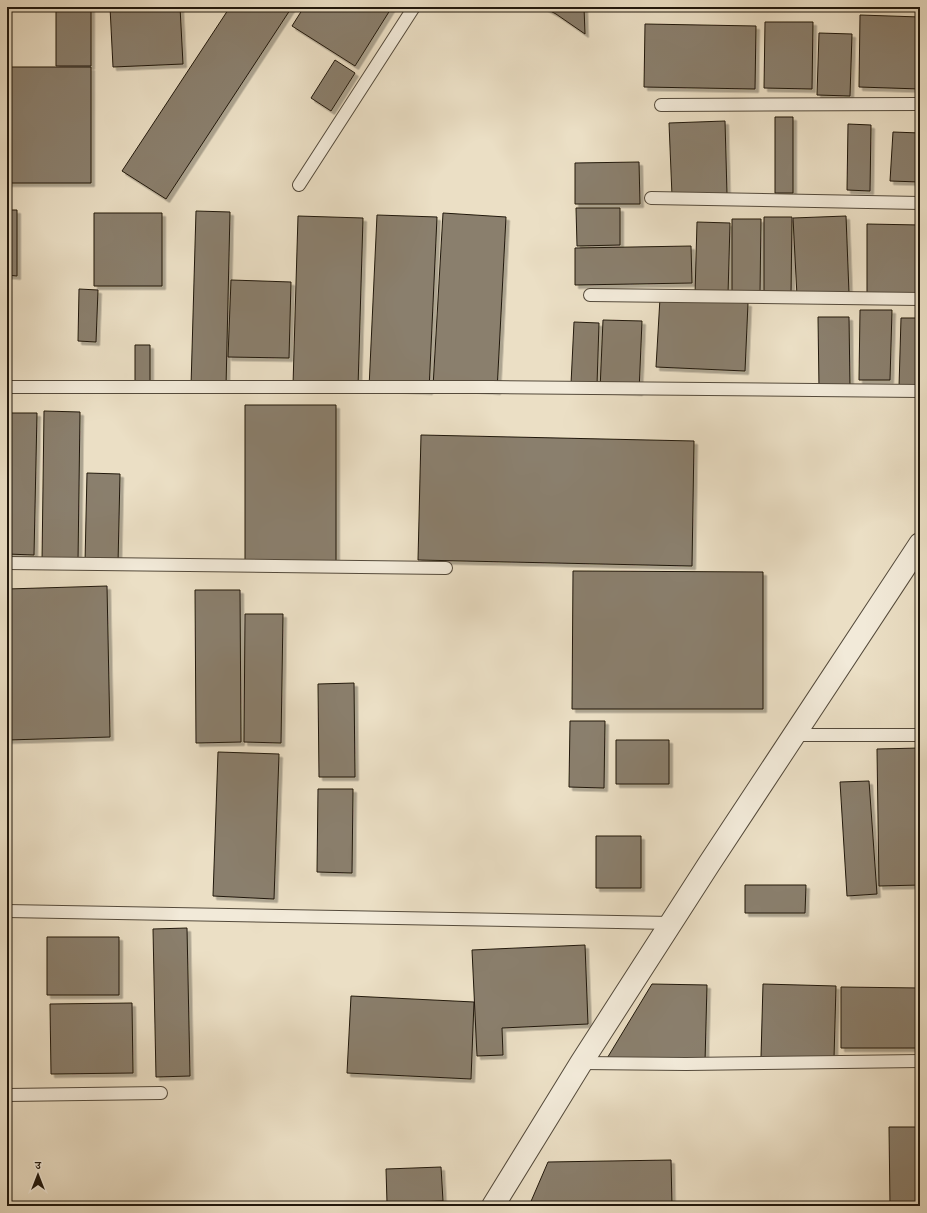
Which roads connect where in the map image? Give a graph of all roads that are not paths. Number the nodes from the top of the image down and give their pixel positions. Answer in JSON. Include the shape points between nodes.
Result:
{"nodes":[{"id":1,"x":414,"y":7,"type":"edge"},
{"id":2,"x":920,"y":104,"type":"edge"},
{"id":3,"x":661,"y":105,"type":"dead end"},
{"id":4,"x":299,"y":186,"type":"dead end"},
{"id":5,"x":651,"y":198,"type":"dead end"},
{"id":6,"x":920,"y":203,"type":"edge"},
{"id":7,"x":590,"y":294,"type":"dead end"},
{"id":8,"x":920,"y":299,"type":"edge"},
{"id":9,"x":7,"y":386,"type":"edge"},
{"id":10,"x":920,"y":391,"type":"edge"},
{"id":11,"x":920,"y":544,"type":"edge"},
{"id":12,"x":7,"y":563,"type":"edge"},
{"id":13,"x":446,"y":568,"type":"dead end"},
{"id":14,"x":920,"y":735,"type":"edge"},
{"id":15,"x":794,"y":736,"type":"junction"},
{"id":16,"x":7,"y":911,"type":"edge"},
{"id":17,"x":672,"y":923,"type":"junction"},
{"id":18,"x":920,"y":1061,"type":"edge"},
{"id":19,"x":581,"y":1063,"type":"junction"},
{"id":20,"x":161,"y":1093,"type":"dead end"},
{"id":21,"x":7,"y":1095,"type":"edge"},
{"id":22,"x":493,"y":1206,"type":"edge"}],
"edges":[{"from":1,"to":4,"type":"lane"},
{"from":2,"to":3,"type":"lane"},
{"from":5,"to":6,"type":"lane"},
{"from":7,"to":8,"type":"lane"},
{"from":9,"to":10,"type":"lane"},
{"from":11,"to":15,"type":"street"},
{"from":12,"to":13,"type":"lane"},
{"from":14,"to":15,"type":"lane"},
{"from":15,"to":17,"type":"street"},
{"from":16,"to":17,"type":"lane"},
{"from":17,"to":19,"type":"street"},
{"from":18,"to":19,"type":"lane"},
{"from":19,"to":22,"type":"street"},
{"from":20,"to":21,"type":"lane"}]}
